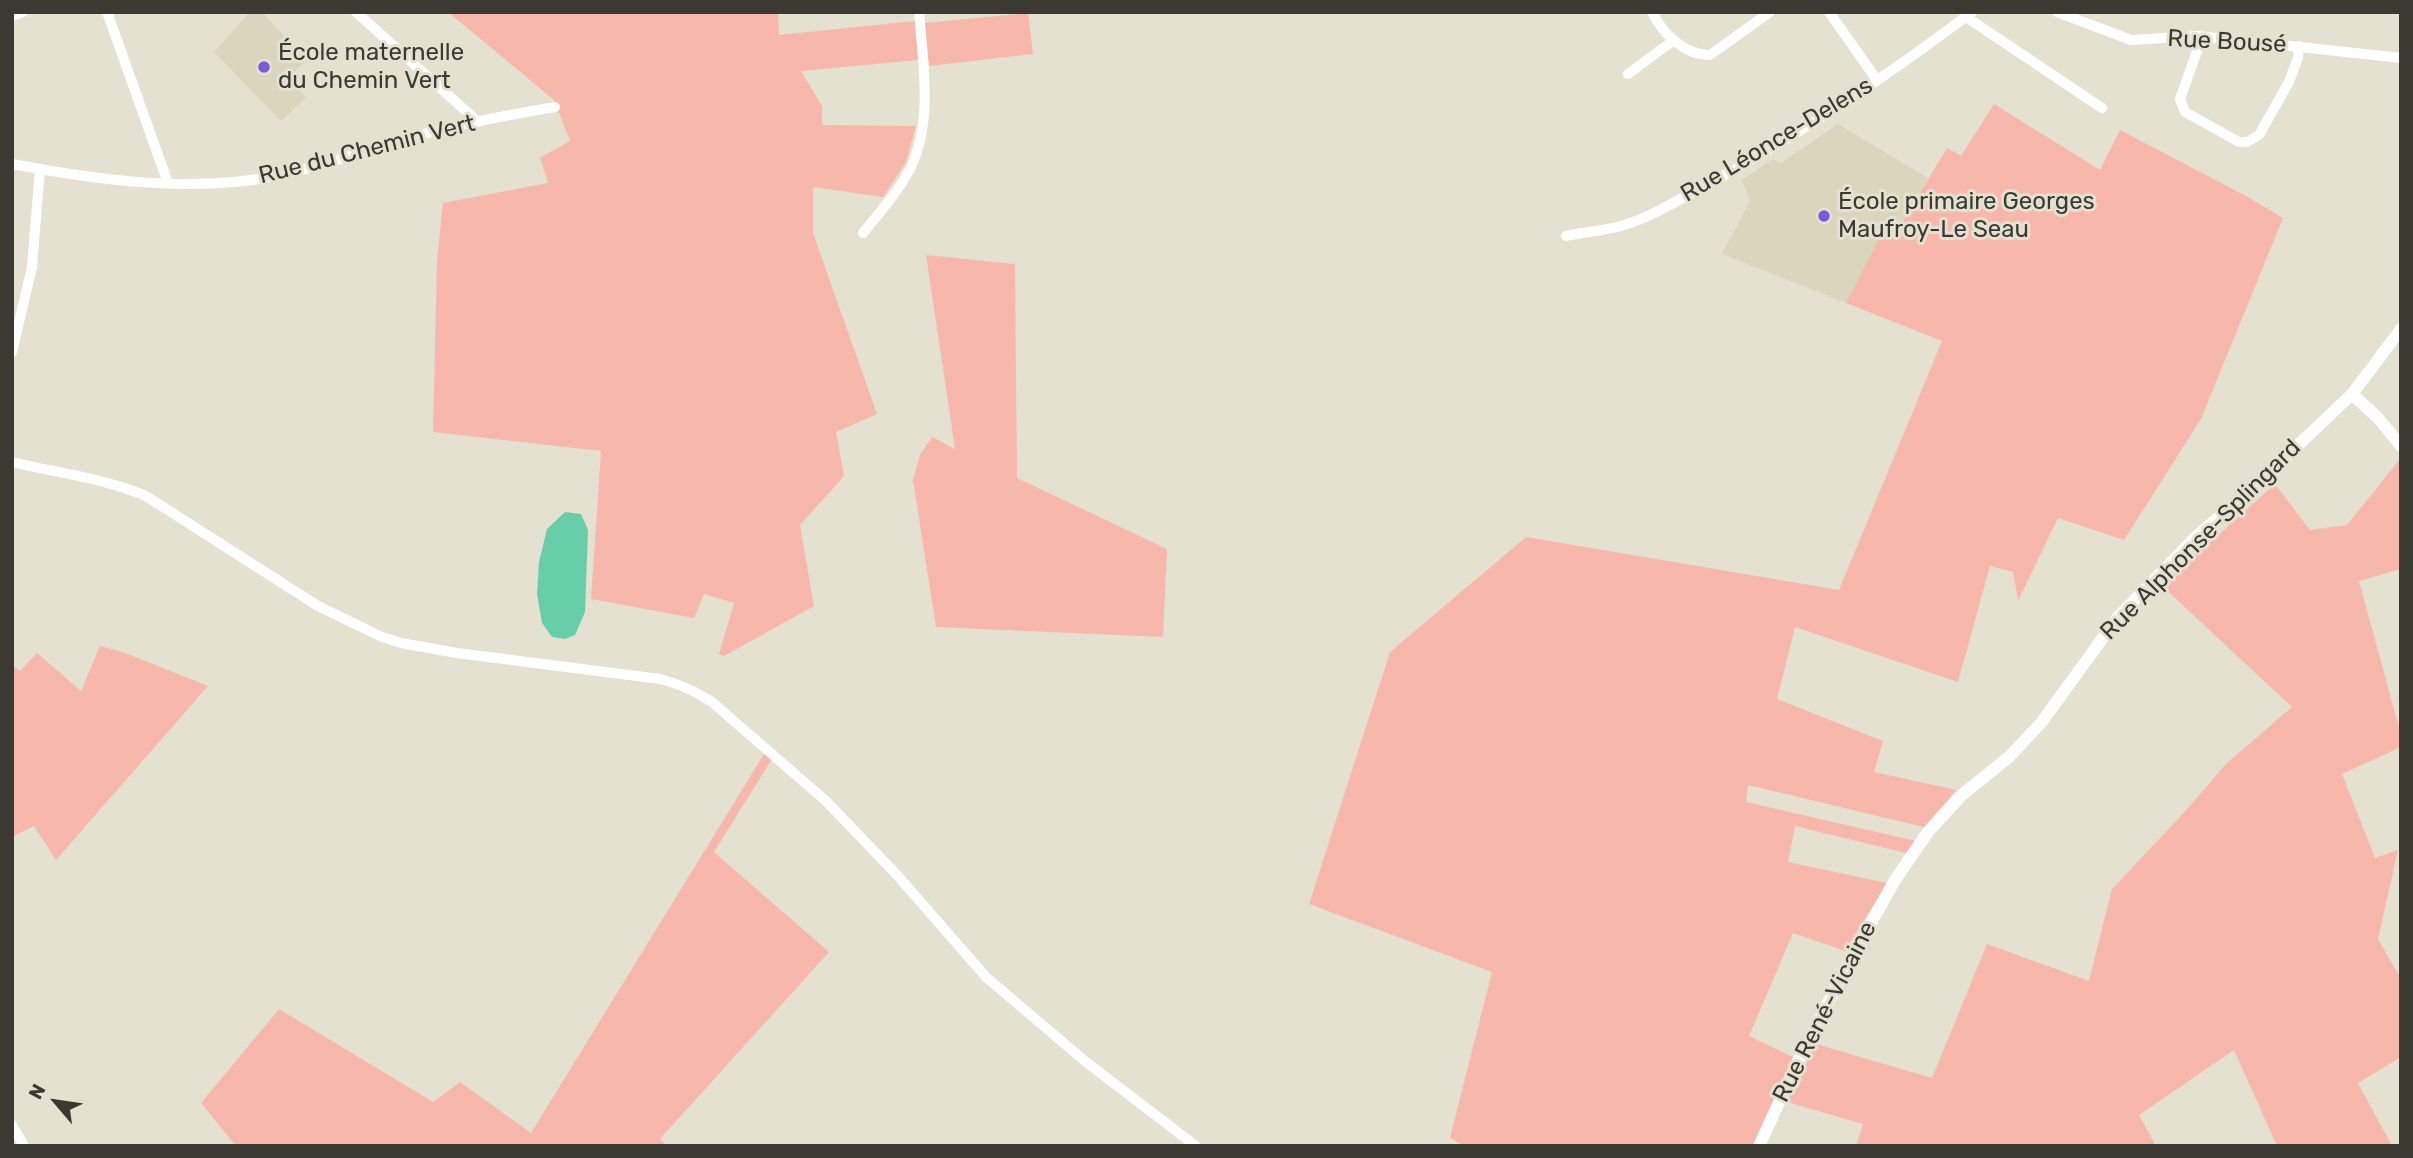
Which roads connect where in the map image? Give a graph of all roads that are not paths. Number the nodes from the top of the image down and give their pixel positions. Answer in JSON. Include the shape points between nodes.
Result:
{"nodes":[{"id":1,"x":23,"y":12,"type":"edge"},
{"id":2,"x":107,"y":12,"type":"edge"},
{"id":3,"x":356,"y":12,"type":"edge"},
{"id":4,"x":919,"y":12,"type":"edge"},
{"id":5,"x":1652,"y":12,"type":"edge"},
{"id":6,"x":1770,"y":12,"type":"edge"},
{"id":7,"x":1829,"y":12,"type":"edge"},
{"id":8,"x":2057,"y":12,"type":"edge"},
{"id":9,"x":1969,"y":15,"type":"edge"},
{"id":10,"x":12,"y":16,"type":"edge"},
{"id":11,"x":2202,"y":37,"type":"junction"},
{"id":12,"x":1674,"y":40,"type":"junction"},
{"id":13,"x":2299,"y":46,"type":"junction"},
{"id":14,"x":2401,"y":58,"type":"edge"},
{"id":15,"x":1628,"y":74,"type":"dead end"},
{"id":16,"x":1877,"y":80,"type":"junction"},
{"id":17,"x":555,"y":107,"type":"dead end"},
{"id":18,"x":2102,"y":108,"type":"dead end"},
{"id":19,"x":478,"y":122,"type":"junction"},
{"id":20,"x":12,"y":164,"type":"edge"},
{"id":21,"x":40,"y":169,"type":"junction"},
{"id":22,"x":168,"y":183,"type":"junction"},
{"id":23,"x":863,"y":233,"type":"dead end"},
{"id":24,"x":1566,"y":236,"type":"dead end"},
{"id":25,"x":2401,"y":329,"type":"edge"},
{"id":26,"x":12,"y":352,"type":"edge"},
{"id":27,"x":2352,"y":394,"type":"junction"},
{"id":28,"x":2401,"y":446,"type":"edge"},
{"id":29,"x":12,"y":462,"type":"edge"},
{"id":30,"x":1895,"y":880,"type":"joint"},
{"id":31,"x":12,"y":1125,"type":"edge"},
{"id":32,"x":24,"y":1146,"type":"edge"},
{"id":33,"x":1196,"y":1146,"type":"edge"},
{"id":34,"x":1759,"y":1146,"type":"edge"}],
"edges":[{"from":1,"to":10,"type":"street"},
{"from":2,"to":22,"type":"street"},
{"from":3,"to":19,"type":"street"},
{"from":4,"to":23,"type":"street","via":[[925,80],[917,153],[901,184]]},
{"from":5,"to":12,"type":"street","via":[[1662,31]]},
{"from":6,"to":12,"type":"street","via":[[1710,55]]},
{"from":7,"to":16,"type":"street"},
{"from":8,"to":11,"type":"street","name":"Rue Bousé","via":[[2131,40]]},
{"from":9,"to":16,"type":"street","name":"Rue Léonce-Delens"},
{"from":9,"to":18,"type":"street"},
{"from":11,"to":13,"type":"street","name":"Rue Bousé"},
{"from":11,"to":13,"type":"street","via":[[2180,99],[2185,112],[2239,142],[2259,135],[2289,82]]},
{"from":12,"to":15,"type":"street"},
{"from":13,"to":14,"type":"street","name":"Rue Bousé"},
{"from":16,"to":24,"type":"street","name":"Rue Léonce-Delens","via":[[1761,154],[1654,213],[1624,225]]},
{"from":17,"to":19,"type":"street","name":"Rue du Chemin Vert"},
{"from":19,"to":22,"type":"street","name":"Rue du Chemin Vert","via":[[275,176]]},
{"from":20,"to":21,"type":"street","name":"Rue du Chemin Vert"},
{"from":21,"to":22,"type":"street","name":"Rue du Chemin Vert"},
{"from":21,"to":26,"type":"street","via":[[32,267]]},
{"from":25,"to":27,"type":"street","name":"Rue Alphonse-Splingard"},
{"from":27,"to":28,"type":"street"},
{"from":27,"to":30,"type":"street","name":"Rue Alphonse-Splingard","via":[[2197,536],[2118,617],[2041,723],[1946,811]]},
{"from":29,"to":33,"type":"street","via":[[132,490],[318,606],[382,637],[457,653],[660,679],[697,693],[826,801],[986,977],[1086,1062]]},
{"from":30,"to":34,"type":"street","name":"Rue René-Vicaine","via":[[1824,1009]]},
{"from":31,"to":32,"type":"street"}]}
